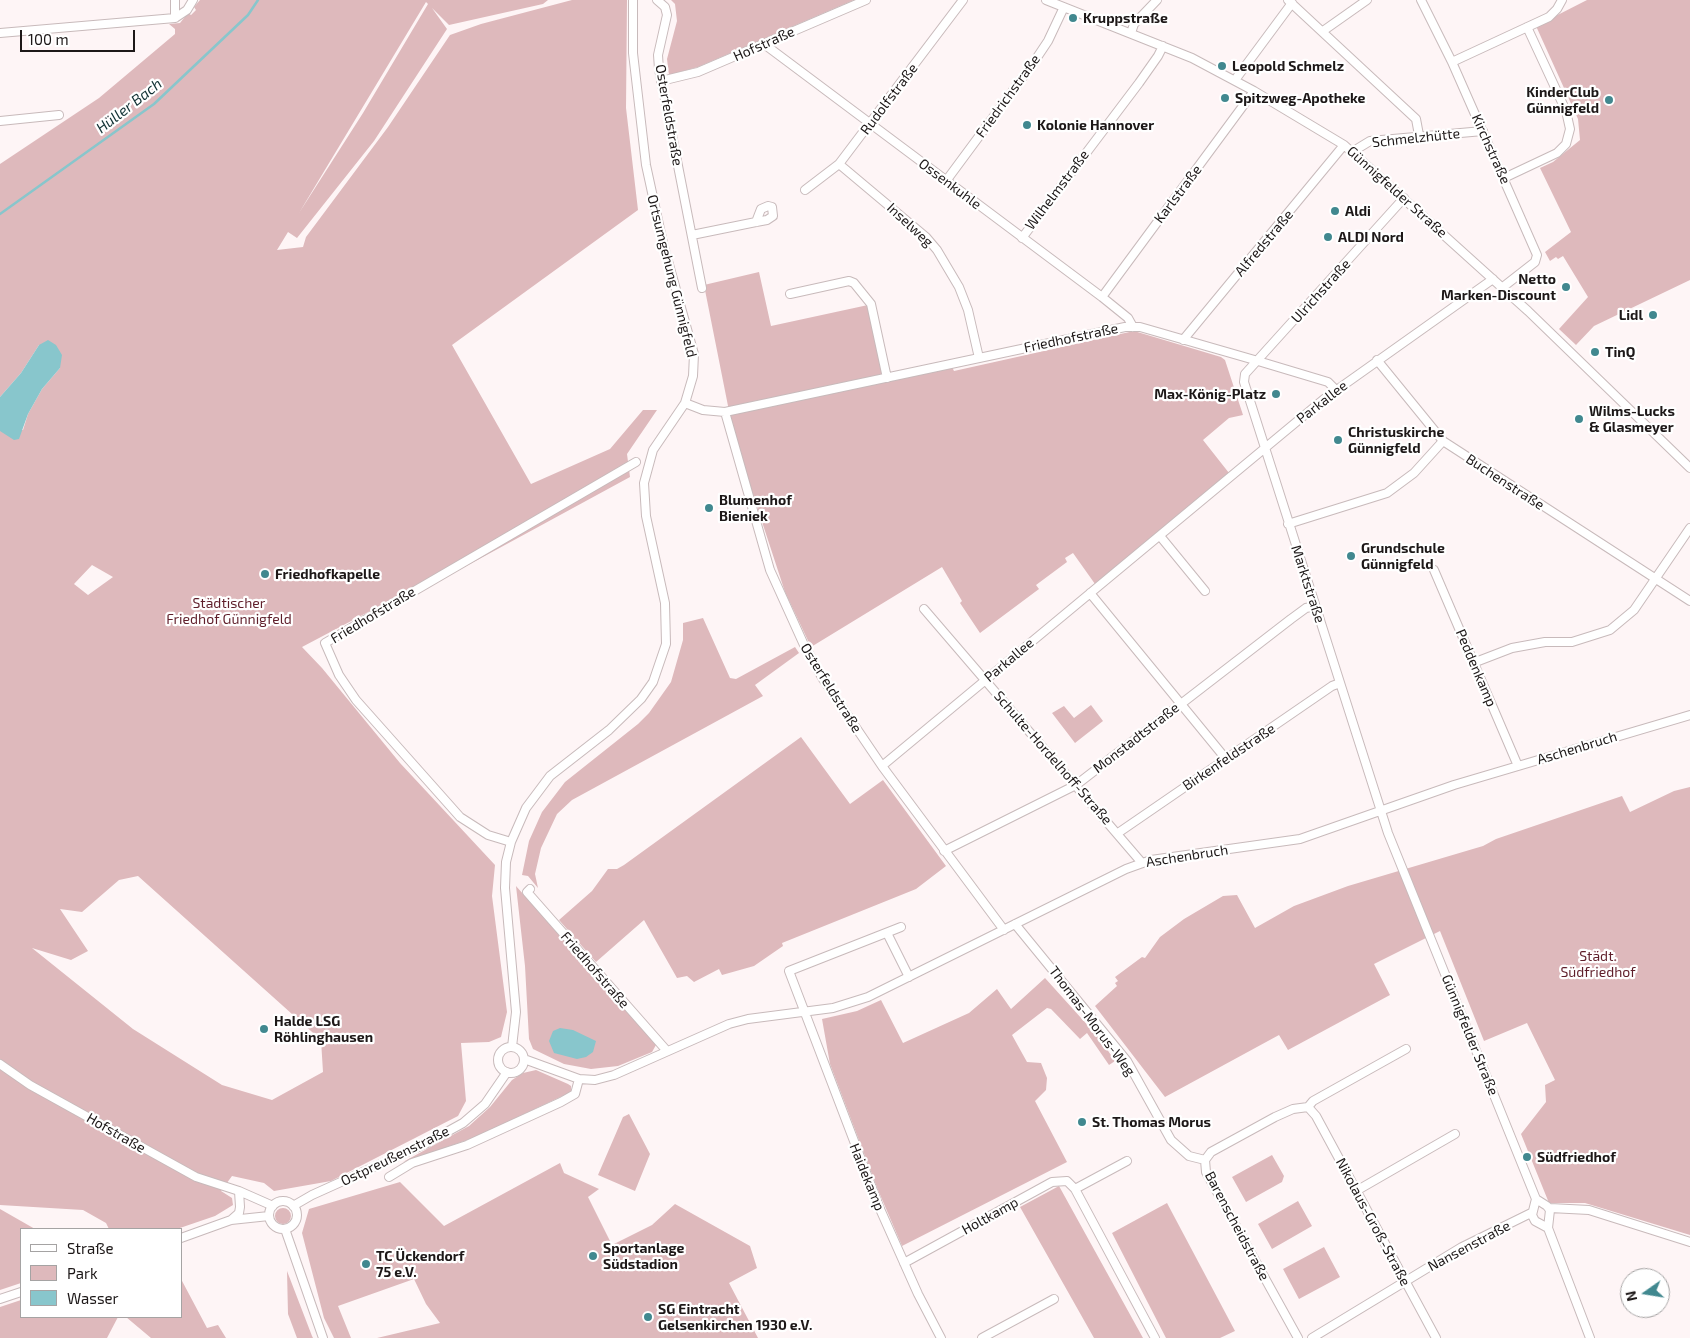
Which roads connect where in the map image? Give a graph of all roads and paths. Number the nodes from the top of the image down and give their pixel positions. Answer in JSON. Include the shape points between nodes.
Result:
{"nodes":[{"id":1,"x":175,"y":0,"type":"edge"},
{"id":2,"x":193,"y":0,"type":"edge"},
{"id":3,"x":633,"y":0,"type":"edge"},
{"id":4,"x":657,"y":0,"type":"edge"},
{"id":5,"x":866,"y":0,"type":"edge"},
{"id":6,"x":963,"y":0,"type":"edge"},
{"id":7,"x":1046,"y":0,"type":"edge"},
{"id":8,"x":1156,"y":0,"type":"edge"},
{"id":9,"x":1367,"y":0,"type":"edge"},
{"id":10,"x":1421,"y":0,"type":"edge"},
{"id":11,"x":1562,"y":0,"type":"edge"},
{"id":12,"x":1290,"y":2,"type":"edge"},
{"id":13,"x":1064,"y":7,"type":"junction"},
{"id":14,"x":175,"y":18,"type":"junction"},
{"id":15,"x":1527,"y":27,"type":"junction"},
{"id":16,"x":1323,"y":31,"type":"junction"},
{"id":17,"x":0,"y":33,"type":"edge"},
{"id":18,"x":1131,"y":34,"type":"junction"},
{"id":19,"x":764,"y":44,"type":"junction"},
{"id":20,"x":1163,"y":46,"type":"junction"},
{"id":21,"x":1452,"y":62,"type":"junction"},
{"id":22,"x":1234,"y":80,"type":"junction"},
{"id":23,"x":661,"y":81,"type":"junction"},
{"id":24,"x":1254,"y":91,"type":"junction"},
{"id":25,"x":59,"y":115,"type":"dead end"},
{"id":26,"x":0,"y":121,"type":"edge"},
{"id":27,"x":870,"y":125,"type":"junction"},
{"id":28,"x":1483,"y":131,"type":"junction"},
{"id":29,"x":1419,"y":135,"type":"junction"},
{"id":30,"x":1344,"y":145,"type":"junction"},
{"id":31,"x":1352,"y":152,"type":"junction"},
{"id":32,"x":839,"y":164,"type":"junction"},
{"id":33,"x":1504,"y":178,"type":"junction"},
{"id":34,"x":946,"y":181,"type":"junction"},
{"id":35,"x":805,"y":190,"type":"dead end"},
{"id":36,"x":1404,"y":198,"type":"junction"},
{"id":37,"x":756,"y":222,"type":"dead end"},
{"id":38,"x":692,"y":235,"type":"junction"},
{"id":39,"x":1022,"y":238,"type":"junction"},
{"id":40,"x":1493,"y":279,"type":"junction"},
{"id":41,"x":1503,"y":287,"type":"junction"},
{"id":42,"x":702,"y":288,"type":"dead end"},
{"id":43,"x":790,"y":294,"type":"dead end"},
{"id":44,"x":1102,"y":297,"type":"junction"},
{"id":45,"x":1133,"y":327,"type":"junction"},
{"id":46,"x":1183,"y":340,"type":"junction"},
{"id":47,"x":979,"y":358,"type":"junction"},
{"id":48,"x":1377,"y":360,"type":"junction"},
{"id":49,"x":1258,"y":361,"type":"junction"},
{"id":50,"x":888,"y":378,"type":"junction"},
{"id":51,"x":1336,"y":390,"type":"junction"},
{"id":52,"x":685,"y":402,"type":"junction"},
{"id":53,"x":725,"y":412,"type":"junction"},
{"id":54,"x":1443,"y":441,"type":"junction"},
{"id":55,"x":1264,"y":449,"type":"junction"},
{"id":56,"x":636,"y":462,"type":"dead end"},
{"id":57,"x":1690,"y":468,"type":"edge"},
{"id":58,"x":1288,"y":524,"type":"junction"},
{"id":59,"x":1690,"y":528,"type":"edge"},
{"id":60,"x":1160,"y":536,"type":"junction"},
{"id":61,"x":1434,"y":570,"type":"dead end"},
{"id":62,"x":1654,"y":578,"type":"junction"},
{"id":63,"x":1205,"y":591,"type":"dead end"},
{"id":64,"x":1090,"y":593,"type":"junction"},
{"id":65,"x":1690,"y":601,"type":"edge"},
{"id":66,"x":1315,"y":606,"type":"junction"},
{"id":67,"x":924,"y":609,"type":"dead end"},
{"id":68,"x":1473,"y":663,"type":"junction"},
{"id":69,"x":985,"y":680,"type":"junction"},
{"id":70,"x":1340,"y":683,"type":"junction"},
{"id":71,"x":1181,"y":704,"type":"junction"},
{"id":72,"x":1690,"y":716,"type":"edge"},
{"id":73,"x":1226,"y":758,"type":"junction"},
{"id":74,"x":882,"y":766,"type":"junction"},
{"id":75,"x":1518,"y":766,"type":"junction"},
{"id":76,"x":1076,"y":785,"type":"junction"},
{"id":77,"x":1380,"y":811,"type":"junction"},
{"id":78,"x":1118,"y":833,"type":"junction"},
{"id":79,"x":511,"y":842,"type":"junction"},
{"id":80,"x":944,"y":851,"type":"junction"},
{"id":81,"x":1142,"y":863,"type":"junction"},
{"id":82,"x":530,"y":889,"type":"dead end"},
{"id":83,"x":1015,"y":924,"type":"junction"},
{"id":84,"x":901,"y":927,"type":"dead end"},
{"id":85,"x":1004,"y":930,"type":"junction"},
{"id":86,"x":887,"y":933,"type":"junction"},
{"id":87,"x":909,"y":977,"type":"junction"},
{"id":88,"x":803,"y":1012,"type":"junction"},
{"id":89,"x":512,"y":1047,"type":"junction"},
{"id":90,"x":1406,"y":1049,"type":"dead end"},
{"id":91,"x":667,"y":1051,"type":"junction"},
{"id":92,"x":524,"y":1059,"type":"junction"},
{"id":93,"x":0,"y":1064,"type":"edge"},
{"id":94,"x":507,"y":1072,"type":"junction"},
{"id":95,"x":579,"y":1079,"type":"junction"},
{"id":96,"x":1308,"y":1107,"type":"junction"},
{"id":97,"x":1455,"y":1134,"type":"dead end"},
{"id":98,"x":1205,"y":1160,"type":"junction"},
{"id":99,"x":1127,"y":1161,"type":"dead end"},
{"id":100,"x":389,"y":1176,"type":"dead end"},
{"id":101,"x":1075,"y":1189,"type":"junction"},
{"id":102,"x":239,"y":1191,"type":"junction"},
{"id":103,"x":1356,"y":1191,"type":"junction"},
{"id":104,"x":1538,"y":1202,"type":"junction"},
{"id":105,"x":272,"y":1206,"type":"junction"},
{"id":106,"x":294,"y":1206,"type":"junction"},
{"id":107,"x":269,"y":1216,"type":"junction"},
{"id":108,"x":1530,"y":1216,"type":"junction"},
{"id":109,"x":1549,"y":1217,"type":"junction"},
{"id":110,"x":231,"y":1220,"type":"junction"},
{"id":111,"x":285,"y":1229,"type":"junction"},
{"id":112,"x":182,"y":1238,"type":"edge"},
{"id":113,"x":1690,"y":1242,"type":"edge"},
{"id":114,"x":904,"y":1263,"type":"junction"},
{"id":115,"x":1405,"y":1281,"type":"junction"},
{"id":116,"x":20,"y":1292,"type":"edge"},
{"id":117,"x":0,"y":1299,"type":"edge"},
{"id":118,"x":1054,"y":1299,"type":"dead end"},
{"id":119,"x":323,"y":1338,"type":"edge"},
{"id":120,"x":941,"y":1338,"type":"edge"},
{"id":121,"x":982,"y":1338,"type":"edge"},
{"id":122,"x":1155,"y":1338,"type":"edge"},
{"id":123,"x":1298,"y":1338,"type":"edge"},
{"id":124,"x":1312,"y":1338,"type":"edge"},
{"id":125,"x":1436,"y":1338,"type":"edge"},
{"id":126,"x":1590,"y":1338,"type":"edge"}],
"edges":[{"from":1,"to":14,"type":"street"},
{"from":2,"to":14,"type":"street","via":[[187,10]]},
{"from":3,"to":52,"type":"street","name":"Ortsumgehung Günnigfeld","via":[[635,82],[646,165],[663,243],[694,354],[693,376]]},
{"from":4,"to":23,"type":"street","name":"Osterfeldstraße","via":[[665,7],[667,15],[658,55]]},
{"from":5,"to":19,"type":"street","name":"Hofstraße"},
{"from":6,"to":27,"type":"street","name":"Rudolfstraße"},
{"from":7,"to":13,"type":"street","name":"Günnigfelder Straße"},
{"from":8,"to":18,"type":"street","via":[[1134,24]]},
{"from":9,"to":16,"type":"street"},
{"from":10,"to":21,"type":"street","name":"Kirchstraße"},
{"from":11,"to":15,"type":"street","via":[[1558,10],[1549,17]]},
{"from":12,"to":16,"type":"street"},
{"from":12,"to":22,"type":"street"},
{"from":13,"to":18,"type":"street","name":"Günnigfelder Straße"},
{"from":13,"to":34,"type":"street","name":"Friedrichstraße","via":[[1034,62]]},
{"from":14,"to":17,"type":"street"},
{"from":15,"to":21,"type":"street"},
{"from":15,"to":33,"type":"street","via":[[1566,111],[1570,130],[1566,144],[1557,153]]},
{"from":16,"to":29,"type":"street","via":[[1416,119]]},
{"from":18,"to":20,"type":"street","name":"Günnigfelder Straße"},
{"from":19,"to":23,"type":"street","name":"Hofstraße","via":[[698,72]]},
{"from":19,"to":27,"type":"street","name":"Ossenkuhle"},
{"from":20,"to":22,"type":"street","name":"Günnigfelder Straße"},
{"from":20,"to":39,"type":"street","name":"Wilhelmstraße","via":[[1139,84]]},
{"from":21,"to":28,"type":"street","name":"Kirchstraße"},
{"from":22,"to":24,"type":"street","name":"Günnigfelder Straße"},
{"from":23,"to":38,"type":"street","name":"Osterfeldstraße"},
{"from":24,"to":30,"type":"street","name":"Günnigfelder Straße"},
{"from":24,"to":44,"type":"street","name":"Karlstraße"},
{"from":25,"to":26,"type":"street"},
{"from":27,"to":32,"type":"street","name":"Rudolfstraße"},
{"from":27,"to":34,"type":"street","name":"Ossenkuhle"},
{"from":28,"to":29,"type":"street","name":"Schmelzhütte"},
{"from":28,"to":33,"type":"street","name":"Kirchstraße"},
{"from":29,"to":31,"type":"street","name":"Schmelzhütte","via":[[1370,141]]},
{"from":30,"to":31,"type":"street","name":"Günnigfelder Straße"},
{"from":30,"to":46,"type":"street","name":"Alfredstraße"},
{"from":31,"to":36,"type":"street","name":"Günnigfelder Straße"},
{"from":32,"to":35,"type":"street","name":"Rudolfstraße"},
{"from":32,"to":47,"type":"street","name":"Inselweg","via":[[926,237],[937,250],[959,287],[968,310]]},
{"from":33,"to":41,"type":"street","name":"Kirchstraße","via":[[1537,255],[1535,262]]},
{"from":34,"to":39,"type":"street","name":"Ossenkuhle"},
{"from":36,"to":40,"type":"street","name":"Günnigfelder Straße"},
{"from":36,"to":49,"type":"street","name":"Ulrichstraße"},
{"from":37,"to":38,"type":"street"},
{"from":38,"to":42,"type":"street","name":"Osterfeldstraße"},
{"from":39,"to":44,"type":"street","name":"Ossenkuhle"},
{"from":40,"to":41,"type":"street","name":"Günnigfelder Straße"},
{"from":40,"to":48,"type":"street","name":"Parkallee"},
{"from":41,"to":57,"type":"street","name":"Günnigfelder Straße"},
{"from":43,"to":50,"type":"street","via":[[850,281],[854,283],[872,304]]},
{"from":44,"to":45,"type":"street","name":"Ossenkuhle","via":[[1128,318]]},
{"from":45,"to":46,"type":"street","name":"Friedhofstraße"},
{"from":45,"to":47,"type":"street","name":"Friedhofstraße","via":[[1125,326]]},
{"from":46,"to":49,"type":"street","name":"Friedhofstraße"},
{"from":47,"to":50,"type":"street","name":"Friedhofstraße"},
{"from":48,"to":51,"type":"street","name":"Parkallee"},
{"from":48,"to":54,"type":"street","name":"Buchenstraße"},
{"from":49,"to":51,"type":"street","name":"Friedhofstraße","via":[[1328,382]]},
{"from":49,"to":55,"type":"street","name":"Marktstraße","via":[[1245,374],[1244,382]]},
{"from":50,"to":53,"type":"street","name":"Friedhofstraße"},
{"from":51,"to":55,"type":"street","name":"Parkallee"},
{"from":52,"to":53,"type":"street","name":"Friedhofstraße","via":[[703,410]]},
{"from":52,"to":79,"type":"street","name":"Ortsumgehung Günnigfeld","via":[[653,450],[644,483],[646,516],[665,603],[666,644],[653,682],[630,711],[567,761],[539,788]]},
{"from":53,"to":74,"type":"street","name":"Osterfeldstraße","via":[[770,570],[782,599],[823,679]]},
{"from":54,"to":58,"type":"street","via":[[1414,473],[1387,493]]},
{"from":54,"to":62,"type":"street","name":"Buchenstraße"},
{"from":55,"to":58,"type":"street","name":"Marktstraße"},
{"from":55,"to":60,"type":"street","name":"Parkallee"},
{"from":56,"to":79,"type":"street","name":"Friedhofstraße","via":[[325,643],[339,675],[356,700],[460,817],[488,835]]},
{"from":58,"to":66,"type":"street","name":"Marktstraße"},
{"from":59,"to":62,"type":"street"},
{"from":60,"to":63,"type":"street"},
{"from":60,"to":64,"type":"street","name":"Parkallee"},
{"from":61,"to":68,"type":"street","name":"Peddenkamp"},
{"from":62,"to":65,"type":"street","name":"Buchenstraße"},
{"from":62,"to":68,"type":"street","via":[[1634,610],[1610,630],[1572,642],[1545,642],[1512,648]]},
{"from":64,"to":69,"type":"street","name":"Parkallee"},
{"from":64,"to":71,"type":"street"},
{"from":66,"to":70,"type":"street","name":"Marktstraße"},
{"from":66,"to":71,"type":"street","name":"Monstadtstraße","via":[[1306,608]]},
{"from":67,"to":69,"type":"street","name":"Schulte-Hordelhoff-Straße"},
{"from":68,"to":75,"type":"street","name":"Peddenkamp"},
{"from":69,"to":74,"type":"street","name":"Parkallee"},
{"from":69,"to":76,"type":"street","name":"Schulte-Hordelhoff-Straße"},
{"from":70,"to":73,"type":"street","name":"Birkenfeldstraße"},
{"from":70,"to":77,"type":"street","name":"Marktstraße"},
{"from":71,"to":73,"type":"street"},
{"from":71,"to":76,"type":"street","name":"Monstadtstraße"},
{"from":72,"to":75,"type":"street","name":"Aschenbruch"},
{"from":73,"to":78,"type":"street","name":"Birkenfeldstraße"},
{"from":74,"to":80,"type":"street","name":"Osterfeldstraße"},
{"from":75,"to":77,"type":"street","name":"Aschenbruch"},
{"from":76,"to":78,"type":"street","name":"Schulte-Hordelhoff-Straße"},
{"from":76,"to":80,"type":"street","name":"Monstadtstraße"},
{"from":77,"to":81,"type":"street","name":"Aschenbruch","via":[[1287,842],[1161,857]]},
{"from":77,"to":104,"type":"street","name":"Günnigfelder Straße"},
{"from":78,"to":81,"type":"street","name":"Schulte-Hordelhoff-Straße"},
{"from":79,"to":89,"type":"street","name":"Ortsumgehung Günnigfeld","via":[[505,888],[516,1012]]},
{"from":80,"to":85,"type":"street","name":"Osterfeldstraße"},
{"from":81,"to":83,"type":"street","name":"Aschenbruch"},
{"from":82,"to":91,"type":"street","name":"Friedhofstraße","via":[[527,892]]},
{"from":83,"to":85,"type":"street","name":"Aschenbruch"},
{"from":83,"to":98,"type":"street","name":"Thomas-Morus-Weg","via":[[1127,1061],[1171,1140],[1189,1156]]},
{"from":84,"to":86,"type":"street"},
{"from":85,"to":87,"type":"street"},
{"from":86,"to":87,"type":"street"},
{"from":86,"to":88,"type":"street","via":[[788,972]]},
{"from":87,"to":88,"type":"street","via":[[846,1006]]},
{"from":88,"to":91,"type":"street","via":[[741,1021],[707,1032]]},
{"from":88,"to":114,"type":"street","name":"Haidekamp"},
{"from":89,"to":92,"type":"street","via":[[522,1052]]},
{"from":89,"to":94,"type":"street","via":[[504,1049],[498,1056],[499,1064]]},
{"from":90,"to":96,"type":"street","name":"Barenscheidstraße","via":[[1312,1101]]},
{"from":91,"to":95,"type":"street","via":[[622,1072],[595,1080]]},
{"from":92,"to":94,"type":"street","via":[[519,1070]]},
{"from":92,"to":95,"type":"street"},
{"from":93,"to":102,"type":"street","name":"Hofstraße","via":[[30,1085],[196,1177]]},
{"from":94,"to":106,"type":"street","name":"Ostpreußenstraße","via":[[485,1104],[463,1123],[426,1144],[312,1194]]},
{"from":95,"to":100,"type":"street","name":"Ostpreußenstraße","via":[[575,1094],[562,1102],[481,1139],[412,1163]]},
{"from":96,"to":98,"type":"street","name":"Barenscheidstraße","via":[[1293,1109],[1275,1118],[1211,1152]]},
{"from":96,"to":103,"type":"street","name":"Nikolaus-Groß-Straße"},
{"from":97,"to":103,"type":"street"},
{"from":98,"to":123,"type":"street","name":"Barenscheidstraße","via":[[1206,1172]]},
{"from":99,"to":101,"type":"street"},
{"from":101,"to":114,"type":"street","name":"Holtkamp","via":[[1067,1181],[1052,1182]]},
{"from":101,"to":122,"type":"street"},
{"from":102,"to":105,"type":"street","name":"Hofstraße"},
{"from":102,"to":110,"type":"street","via":[[239,1213]]},
{"from":103,"to":115,"type":"street","name":"Nikolaus-Groß-Straße"},
{"from":104,"to":108,"type":"street"},
{"from":104,"to":109,"type":"street"},
{"from":105,"to":106,"type":"street","via":[[285,1202]]},
{"from":105,"to":107,"type":"street"},
{"from":106,"to":111,"type":"street","via":[[296,1218],[292,1226]]},
{"from":107,"to":110,"type":"street"},
{"from":107,"to":111,"type":"street","via":[[276,1228]]},
{"from":108,"to":109,"type":"street"},
{"from":108,"to":115,"type":"street","name":"Nansenstraße","via":[[1462,1248]]},
{"from":109,"to":113,"type":"street","via":[[1572,1208],[1589,1210]]},
{"from":109,"to":126,"type":"street"},
{"from":110,"to":112,"type":"street"},
{"from":111,"to":119,"type":"street"},
{"from":114,"to":120,"type":"street","name":"Haidekamp"},
{"from":115,"to":124,"type":"street","name":"Nansenstraße"},
{"from":115,"to":125,"type":"street","name":"Nikolaus-Groß-Straße"},
{"from":116,"to":117,"type":"street"},
{"from":118,"to":121,"type":"street"}]}
